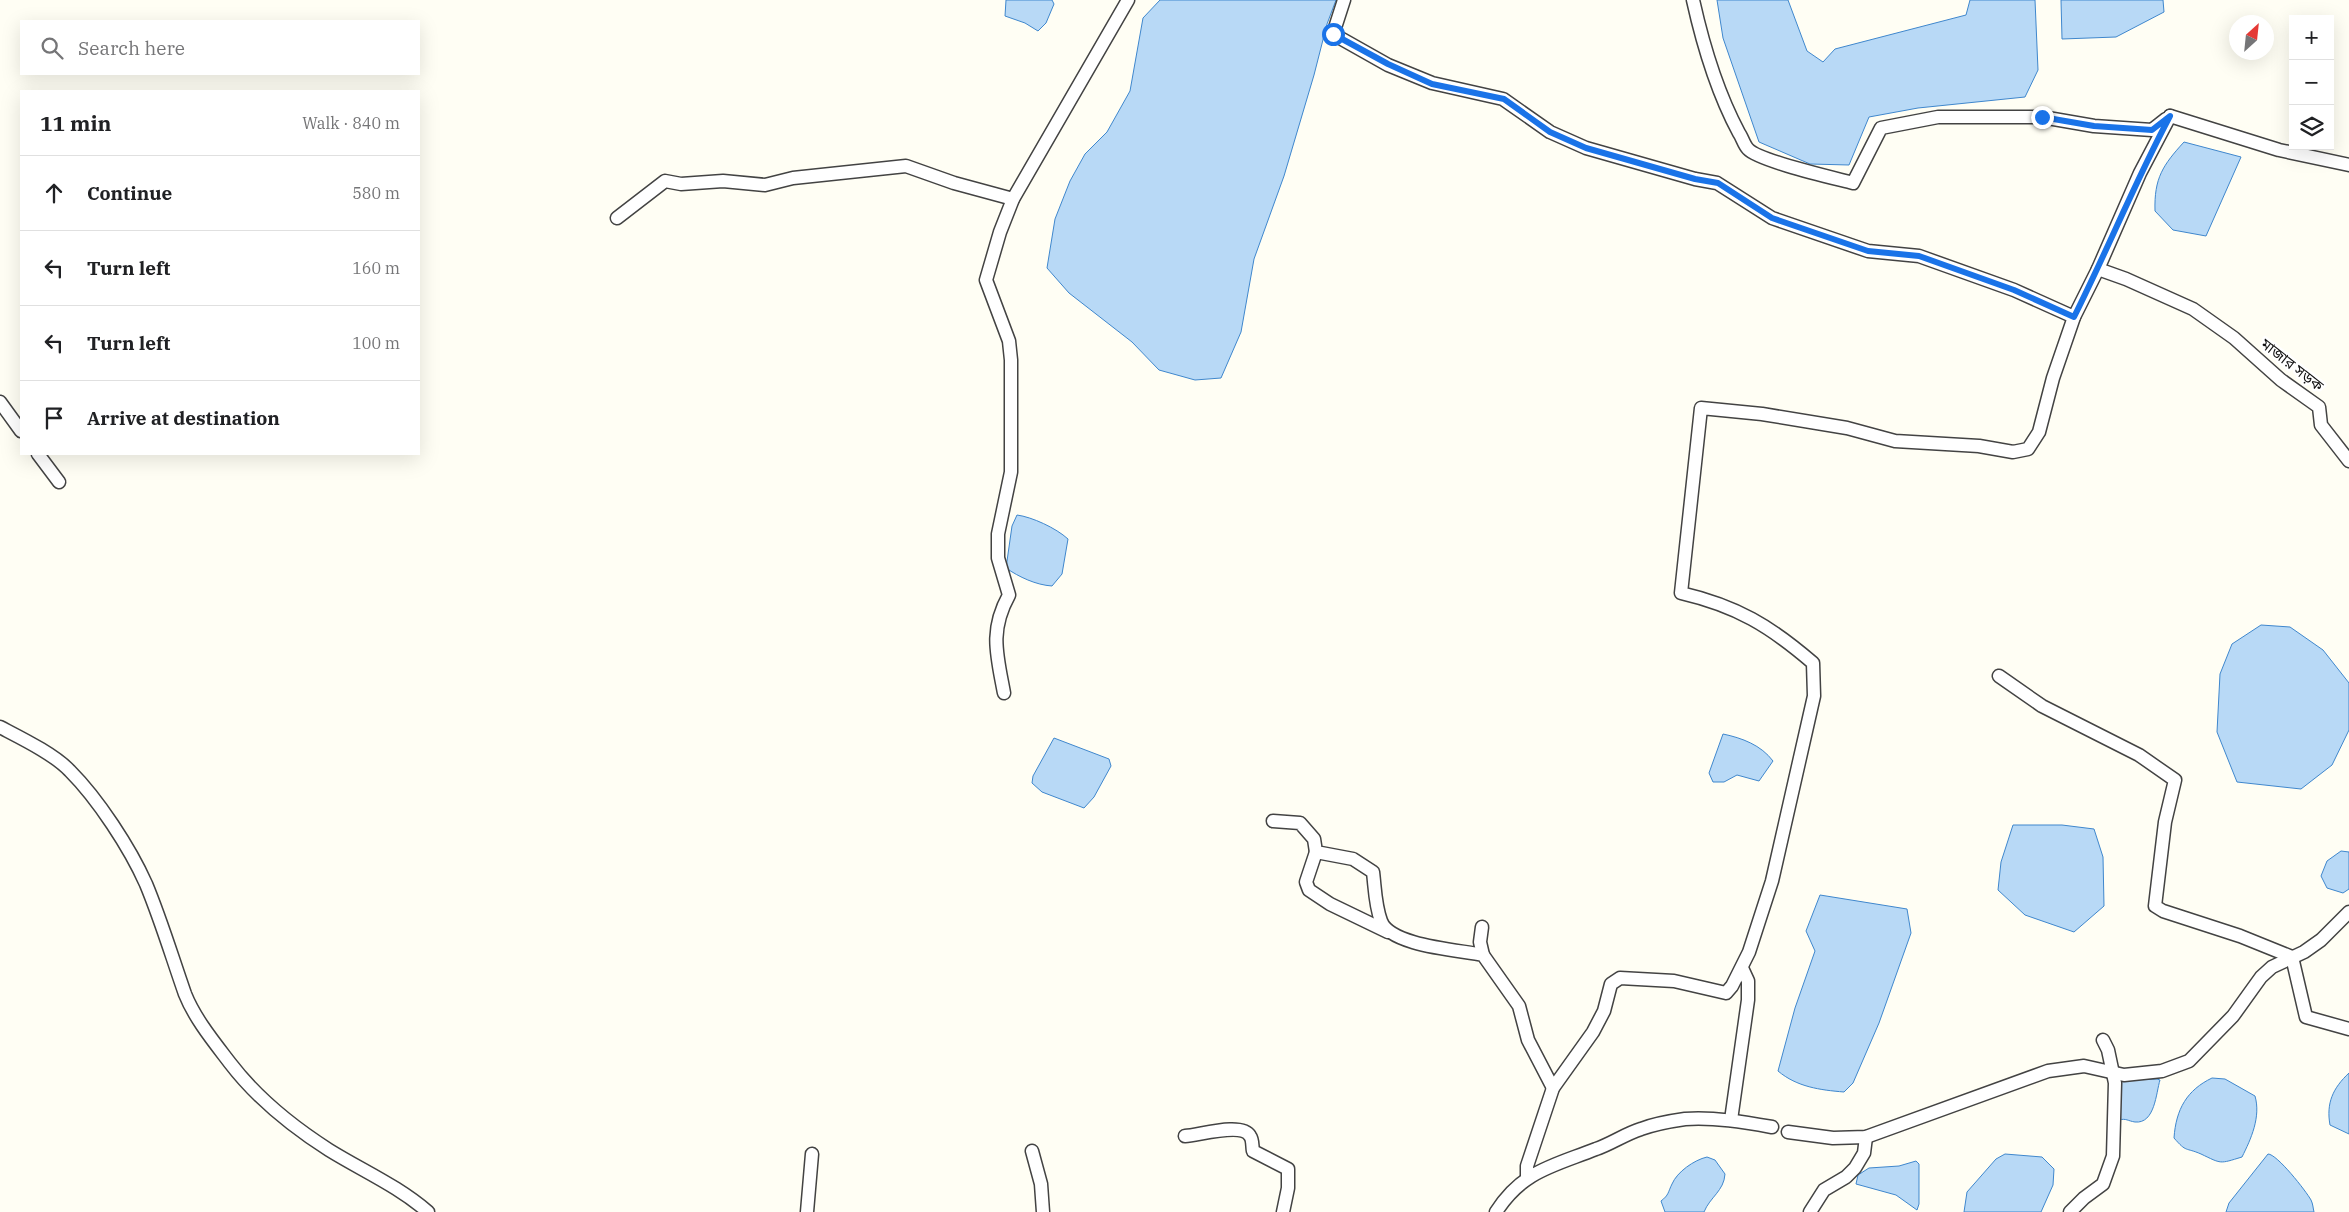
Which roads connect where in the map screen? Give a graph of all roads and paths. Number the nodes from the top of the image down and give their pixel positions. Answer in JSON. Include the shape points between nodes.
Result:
{"nodes":[{"id":1,"x":1128,"y":0,"type":"edge"},
{"id":2,"x":1344,"y":0,"type":"edge"},
{"id":3,"x":1693,"y":0,"type":"edge"},
{"id":4,"x":2170,"y":116,"type":"junction"},
{"id":5,"x":2349,"y":166,"type":"edge"},
{"id":6,"x":1013,"y":199,"type":"junction"},
{"id":7,"x":617,"y":218,"type":"dead end"},
{"id":8,"x":2098,"y":269,"type":"junction"},
{"id":9,"x":2074,"y":317,"type":"junction"},
{"id":10,"x":0,"y":402,"type":"edge"},
{"id":11,"x":20,"y":430,"type":"edge"},
{"id":12,"x":39,"y":455,"type":"edge"},
{"id":13,"x":2349,"y":461,"type":"edge"},
{"id":14,"x":59,"y":482,"type":"dead end"},
{"id":15,"x":1999,"y":676,"type":"dead end"},
{"id":16,"x":1004,"y":693,"type":"dead end"},
{"id":17,"x":0,"y":728,"type":"edge"},
{"id":18,"x":1273,"y":820,"type":"dead end"},
{"id":19,"x":1316,"y":852,"type":"junction"},
{"id":20,"x":2349,"y":912,"type":"edge"},
{"id":21,"x":1482,"y":927,"type":"dead end"},
{"id":22,"x":1395,"y":935,"type":"junction"},
{"id":23,"x":1483,"y":955,"type":"junction"},
{"id":24,"x":2292,"y":957,"type":"junction"},
{"id":25,"x":1742,"y":968,"type":"junction"},
{"id":26,"x":2349,"y":1029,"type":"edge"},
{"id":27,"x":2103,"y":1040,"type":"dead end"},
{"id":28,"x":2113,"y":1072,"type":"junction"},
{"id":29,"x":1554,"y":1088,"type":"junction"},
{"id":30,"x":1731,"y":1120,"type":"junction"},
{"id":31,"x":1772,"y":1127,"type":"dead end"},
{"id":32,"x":1788,"y":1132,"type":"dead end"},
{"id":33,"x":1185,"y":1136,"type":"dead end"},
{"id":34,"x":1866,"y":1137,"type":"junction"},
{"id":35,"x":1032,"y":1151,"type":"dead end"},
{"id":36,"x":812,"y":1154,"type":"dead end"},
{"id":37,"x":1527,"y":1178,"type":"junction"},
{"id":38,"x":428,"y":1212,"type":"edge"},
{"id":39,"x":807,"y":1212,"type":"edge"},
{"id":40,"x":1043,"y":1212,"type":"edge"},
{"id":41,"x":1283,"y":1212,"type":"edge"},
{"id":42,"x":1496,"y":1212,"type":"edge"},
{"id":43,"x":1810,"y":1212,"type":"edge"},
{"id":44,"x":2070,"y":1212,"type":"edge"}],
"edges":[{"from":1,"to":6,"type":"street"},
{"from":2,"to":9,"type":"street","via":[[1333,34],[1432,84],[1504,99],[1550,132],[1586,148],[1718,183],[1772,218],[1868,251],[1919,256],[2014,290]]},
{"from":3,"to":4,"type":"street","via":[[1700,33],[1718,84],[1749,150],[1778,162],[1853,183],[1881,128],[1903,123],[1938,117],[2042,117],[2094,126],[2152,130]]},
{"from":4,"to":5,"type":"street","via":[[2279,150]]},
{"from":4,"to":8,"type":"street","via":[[2140,172]]},
{"from":6,"to":7,"type":"street","via":[[906,166],[793,178],[766,185],[665,181]]},
{"from":6,"to":16,"type":"street","via":[[986,280],[1009,341],[1011,360],[1010,472],[998,534],[998,558],[1009,595],[995,632]]},
{"from":8,"to":9,"type":"street"},
{"from":8,"to":13,"type":"street","name":"মাজার সড়ক","via":[[2194,309],[2234,338],[2281,380],[2319,407],[2321,424]]},
{"from":9,"to":25,"type":"street","via":[[2039,432],[2028,449],[2013,452],[1979,446],[1895,440],[1848,428],[1701,408],[1682,593],[1719,602],[1750,616],[1788,641],[1813,663],[1814,696],[1772,881]]},
{"from":10,"to":11,"type":"street"},
{"from":12,"to":14,"type":"street"},
{"from":15,"to":24,"type":"street","via":[[2042,706],[2139,755],[2174,780],[2165,822],[2155,906]]},
{"from":17,"to":38,"type":"street","via":[[29,742],[70,770],[104,814],[146,884],[186,995],[203,1027],[254,1091],[329,1150],[408,1195]]},
{"from":18,"to":19,"type":"street","via":[[1300,823],[1314,839]]},
{"from":19,"to":22,"type":"street","via":[[1353,860],[1373,872],[1381,923]]},
{"from":19,"to":22,"type":"street","via":[[1306,882],[1309,890]]},
{"from":20,"to":24,"type":"street","via":[[2321,940]]},
{"from":21,"to":23,"type":"street","via":[[1480,942]]},
{"from":22,"to":23,"type":"street","via":[[1424,946]]},
{"from":23,"to":29,"type":"street","via":[[1519,1006],[1528,1040]]},
{"from":24,"to":26,"type":"street","via":[[2306,1017]]},
{"from":24,"to":28,"type":"street","via":[[2261,977],[2234,1016],[2189,1061],[2162,1071],[2124,1075]]},
{"from":25,"to":29,"type":"street","via":[[1726,993],[1674,982],[1620,978],[1611,984],[1604,1011],[1593,1032]]},
{"from":25,"to":30,"type":"street","via":[[1748,981],[1748,1000]]},
{"from":27,"to":28,"type":"street"},
{"from":28,"to":34,"type":"street","via":[[2084,1066],[2048,1071]]},
{"from":28,"to":44,"type":"street","via":[[2113,1156],[2103,1184]]},
{"from":29,"to":37,"type":"street","via":[[1527,1166]]},
{"from":30,"to":31,"type":"street"},
{"from":30,"to":37,"type":"street","via":[[1686,1120],[1641,1128],[1597,1149],[1554,1163]]},
{"from":32,"to":34,"type":"street","via":[[1833,1138]]},
{"from":33,"to":41,"type":"street","via":[[1237,1128],[1248,1133],[1252,1137],[1253,1151],[1288,1168]]},
{"from":34,"to":43,"type":"street","via":[[1864,1153],[1855,1168],[1824,1190]]},
{"from":35,"to":40,"type":"street","via":[[1041,1184]]},
{"from":36,"to":39,"type":"street"},
{"from":37,"to":42,"type":"street","via":[[1506,1196]]}]}
